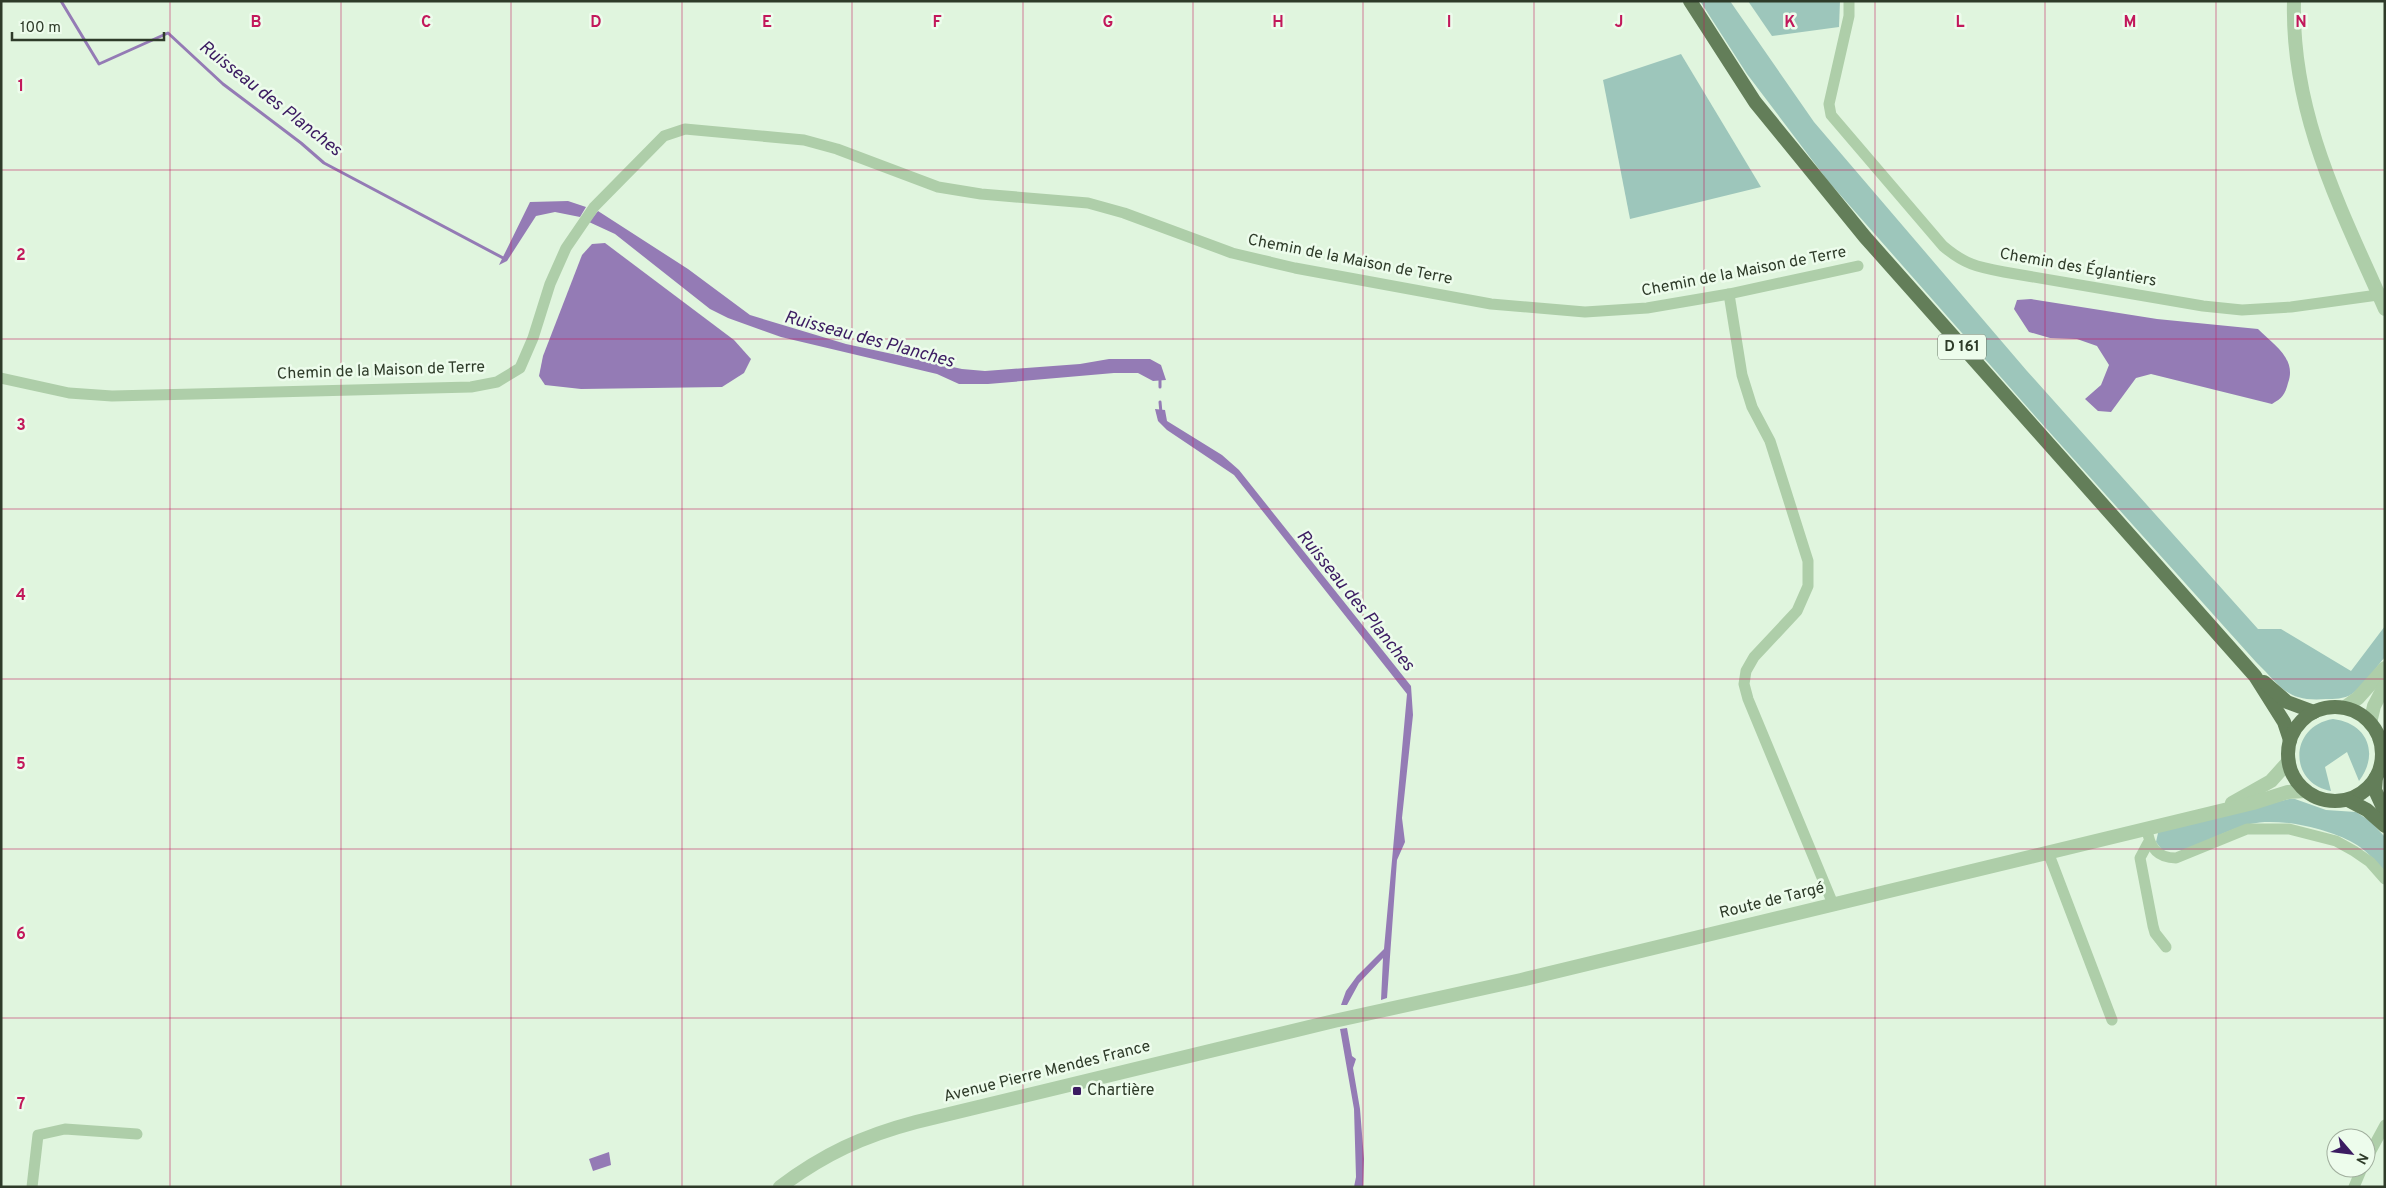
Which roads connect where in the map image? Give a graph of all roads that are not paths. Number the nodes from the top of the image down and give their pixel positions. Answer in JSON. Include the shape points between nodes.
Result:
{"nodes":[{"id":1,"x":1690,"y":1,"type":"edge"},
{"id":2,"x":1849,"y":1,"type":"edge"},
{"id":3,"x":2294,"y":1,"type":"edge"},
{"id":4,"x":1858,"y":266,"type":"dead end"},
{"id":5,"x":1730,"y":294,"type":"junction"},
{"id":6,"x":2382,"y":294,"type":"edge"},
{"id":7,"x":2385,"y":309,"type":"edge"},
{"id":8,"x":1,"y":378,"type":"edge"},
{"id":9,"x":2385,"y":668,"type":"edge"},
{"id":10,"x":2255,"y":676,"type":"junction"},
{"id":11,"x":2385,"y":685,"type":"edge"},
{"id":12,"x":2344,"y":708,"type":"junction"},
{"id":13,"x":2314,"y":712,"type":"junction"},
{"id":14,"x":2370,"y":723,"type":"junction"},
{"id":15,"x":2382,"y":738,"type":"edge"},
{"id":16,"x":2290,"y":740,"type":"junction"},
{"id":17,"x":2383,"y":758,"type":"edge"},
{"id":18,"x":2288,"y":761,"type":"junction"},
{"id":19,"x":2376,"y":777,"type":"junction"},
{"id":20,"x":2305,"y":791,"type":"junction"},
{"id":21,"x":2348,"y":800,"type":"junction"},
{"id":22,"x":2218,"y":811,"type":"junction"},
{"id":23,"x":2385,"y":812,"type":"edge"},
{"id":24,"x":2385,"y":826,"type":"edge"},
{"id":25,"x":2147,"y":828,"type":"junction"},
{"id":26,"x":2148,"y":843,"type":"junction"},
{"id":27,"x":2048,"y":852,"type":"junction"},
{"id":28,"x":2385,"y":879,"type":"edge"},
{"id":29,"x":1834,"y":904,"type":"junction"},
{"id":30,"x":2166,"y":947,"type":"dead end"},
{"id":31,"x":2112,"y":1020,"type":"dead end"},
{"id":32,"x":1334,"y":1021,"type":"joint"},
{"id":33,"x":2385,"y":1124,"type":"edge"},
{"id":34,"x":137,"y":1134,"type":"dead end"},
{"id":35,"x":2376,"y":1141,"type":"edge"},
{"id":36,"x":32,"y":1187,"type":"edge"},
{"id":37,"x":780,"y":1187,"type":"edge"}],
"edges":[{"from":1,"to":10,"type":"main road","number":"D 161","via":[[1755,102],[1815,177]]},
{"from":2,"to":6,"type":"street","name":"Chemin des Églantiers","via":[[1849,16],[1829,104],[1831,115],[1943,246],[1958,259],[1978,267],[2242,310],[2292,307]]},
{"from":3,"to":6,"type":"street","via":[[2298,65],[2308,119],[2322,166]]},
{"from":4,"to":5,"type":"street","name":"Chemin de la Maison de Terre"},
{"from":5,"to":8,"type":"street","name":"Chemin de la Maison de Terre","via":[[1647,308],[1585,312],[1491,304],[1241,255],[1124,212],[1088,203],[938,187],[837,148],[804,140],[685,129],[664,136],[594,207],[566,248],[520,368],[497,382],[471,387],[112,396],[69,393]]},
{"from":5,"to":29,"type":"street","via":[[1742,375],[1752,407],[1770,440],[1808,561],[1808,586],[1797,611],[1754,657],[1746,671],[1744,684]]},
{"from":6,"to":7,"type":"street"},
{"from":9,"to":12,"type":"street","via":[[2358,698]]},
{"from":10,"to":13,"type":"main road","number":"D 161","via":[[2287,702]]},
{"from":10,"to":16,"type":"main road","number":"D 161","via":[[2284,722]]},
{"from":11,"to":14,"type":"street","via":[[2374,706]]},
{"from":12,"to":13,"type":"main road"},
{"from":12,"to":14,"type":"main road","via":[[2358,713]]},
{"from":13,"to":16,"type":"main road","via":[[2296,728]]},
{"from":14,"to":15,"type":"main road"},
{"from":15,"to":17,"type":"main road"},
{"from":16,"to":18,"type":"main road"},
{"from":17,"to":19,"type":"main road"},
{"from":18,"to":20,"type":"main road","via":[[2297,782]]},
{"from":18,"to":22,"type":"street","name":"Route de Targé","via":[[2271,781]]},
{"from":19,"to":21,"type":"main road","via":[[2360,795]]},
{"from":19,"to":23,"type":"main road","via":[[2375,790]]},
{"from":20,"to":21,"type":"main road","via":[[2326,800]]},
{"from":20,"to":22,"type":"street","name":"Route de Targé","via":[[2288,792]]},
{"from":21,"to":24,"type":"main road","via":[[2367,810]]},
{"from":22,"to":25,"type":"street","name":"Route de Targé"},
{"from":25,"to":26,"type":"street"},
{"from":25,"to":27,"type":"street","name":"Route de Targé"},
{"from":26,"to":28,"type":"street","via":[[2166,858],[2176,858],[2247,830],[2289,829],[2336,841],[2370,862]]},
{"from":26,"to":30,"type":"street","via":[[2140,858],[2155,933]]},
{"from":27,"to":29,"type":"street","name":"Route de Targé"},
{"from":27,"to":31,"type":"street"},
{"from":29,"to":32,"type":"street","name":"Route de Targé","via":[[1521,980]]},
{"from":32,"to":37,"type":"street","name":"Avenue Pierre Mendes France","via":[[894,1128],[841,1148]]},
{"from":33,"to":35,"type":"street"},
{"from":34,"to":36,"type":"street","via":[[65,1129],[38,1135],[32,1165]]}]}
